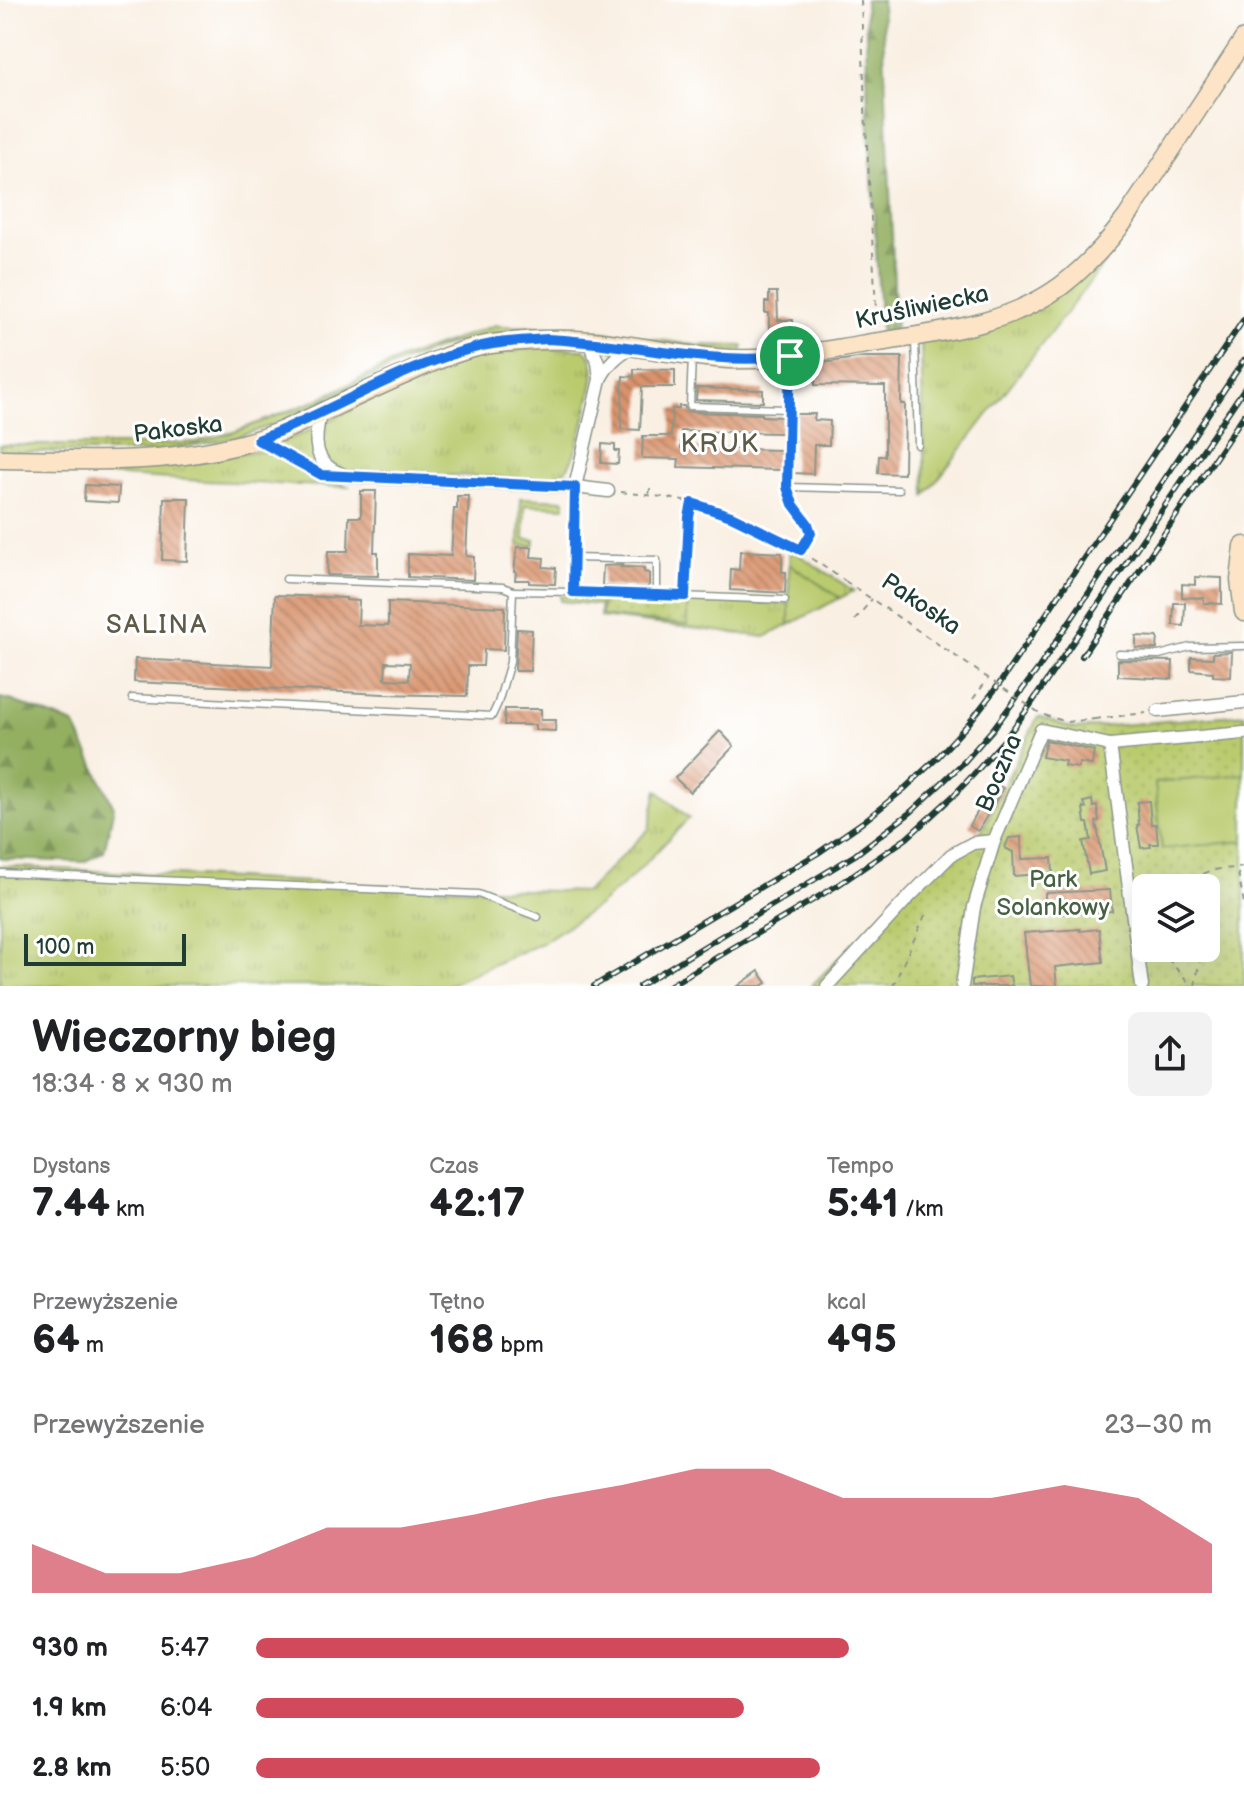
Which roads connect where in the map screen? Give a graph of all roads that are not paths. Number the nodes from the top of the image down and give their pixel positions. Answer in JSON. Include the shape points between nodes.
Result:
{"nodes":[{"id":1,"x":1244,"y":39,"type":"edge"},
{"id":2,"x":915,"y":336,"type":"junction"},
{"id":3,"x":588,"y":340,"type":"junction"},
{"id":4,"x":634,"y":347,"type":"junction"},
{"id":5,"x":692,"y":355,"type":"junction"},
{"id":6,"x":790,"y":356,"type":"junction"},
{"id":7,"x":600,"y":379,"type":"junction"},
{"id":8,"x":788,"y":409,"type":"junction"},
{"id":9,"x":320,"y":414,"type":"junction"},
{"id":10,"x":258,"y":440,"type":"junction"},
{"id":11,"x":918,"y":445,"type":"dead end"},
{"id":12,"x":0,"y":459,"type":"edge"},
{"id":13,"x":351,"y":476,"type":"junction"},
{"id":14,"x":575,"y":487,"type":"junction"},
{"id":15,"x":899,"y":490,"type":"dead end"},
{"id":16,"x":608,"y":491,"type":"road end"},
{"id":17,"x":1244,"y":546,"type":"edge"},
{"id":18,"x":573,"y":558,"type":"junction"},
{"id":19,"x":286,"y":579,"type":"dead end"},
{"id":20,"x":513,"y":591,"type":"junction"},
{"id":21,"x":573,"y":592,"type":"junction"},
{"id":22,"x":657,"y":595,"type":"junction"},
{"id":23,"x":785,"y":600,"type":"dead end"},
{"id":24,"x":1244,"y":612,"type":"edge"},
{"id":25,"x":1244,"y":646,"type":"edge"},
{"id":26,"x":1119,"y":654,"type":"dead end"},
{"id":27,"x":132,"y":698,"type":"dead end"},
{"id":28,"x":1244,"y":702,"type":"edge"},
{"id":29,"x":1158,"y":711,"type":"road end"},
{"id":30,"x":1244,"y":733,"type":"edge"},
{"id":31,"x":1110,"y":745,"type":"junction"},
{"id":32,"x":994,"y":841,"type":"junction"},
{"id":33,"x":0,"y":873,"type":"edge"},
{"id":34,"x":538,"y":917,"type":"dead end"},
{"id":35,"x":827,"y":986,"type":"edge"},
{"id":36,"x":962,"y":986,"type":"edge"},
{"id":37,"x":1142,"y":986,"type":"edge"}],
"edges":[{"from":1,"to":2,"type":"main road","name":"Kruśliwiecka","via":[[1127,217],[1084,267],[1058,288],[1005,314]]},
{"from":2,"to":6,"type":"main road","name":"Kruśliwiecka"},
{"from":2,"to":11,"type":"lane"},
{"from":3,"to":4,"type":"main road","name":"Kruśliwiecka"},
{"from":3,"to":7,"type":"street"},
{"from":3,"to":9,"type":"main road","name":"Kruśliwiecka","via":[[475,348],[434,361]]},
{"from":4,"to":5,"type":"main road","name":"Kruśliwiecka"},
{"from":4,"to":7,"type":"street","via":[[609,364]]},
{"from":5,"to":6,"type":"main road","name":"Kruśliwiecka"},
{"from":5,"to":8,"type":"lane","via":[[690,406]]},
{"from":6,"to":8,"type":"lane"},
{"from":7,"to":14,"type":"street"},
{"from":8,"to":15,"type":"lane","via":[[787,487]]},
{"from":9,"to":10,"type":"main road","name":"Kruśliwiecka"},
{"from":9,"to":13,"type":"street","via":[[317,451],[332,470]]},
{"from":10,"to":12,"type":"main road","name":"Pakoska","via":[[144,460]]},
{"from":10,"to":13,"type":"street","name":"Pakoska","via":[[322,475]]},
{"from":13,"to":14,"type":"street","name":"Pakoska"},
{"from":14,"to":16,"type":"street","name":"Pakoska"},
{"from":14,"to":18,"type":"lane"},
{"from":17,"to":24,"type":"main road"},
{"from":18,"to":21,"type":"lane"},
{"from":18,"to":22,"type":"lane","via":[[657,560]]},
{"from":19,"to":20,"type":"lane"},
{"from":20,"to":21,"type":"lane"},
{"from":20,"to":27,"type":"lane","via":[[510,662],[492,716]]},
{"from":21,"to":22,"type":"lane"},
{"from":22,"to":23,"type":"lane"},
{"from":25,"to":26,"type":"lane"},
{"from":28,"to":29,"type":"street"},
{"from":30,"to":31,"type":"street","name":"Boczna"},
{"from":31,"to":32,"type":"street","name":"Boczna","via":[[1041,730]]},
{"from":31,"to":37,"type":"street"},
{"from":32,"to":35,"type":"street","via":[[973,843],[951,855]]},
{"from":32,"to":36,"type":"street","name":"Boczna","via":[[974,907]]},
{"from":33,"to":34,"type":"lane","via":[[478,894]]}]}
